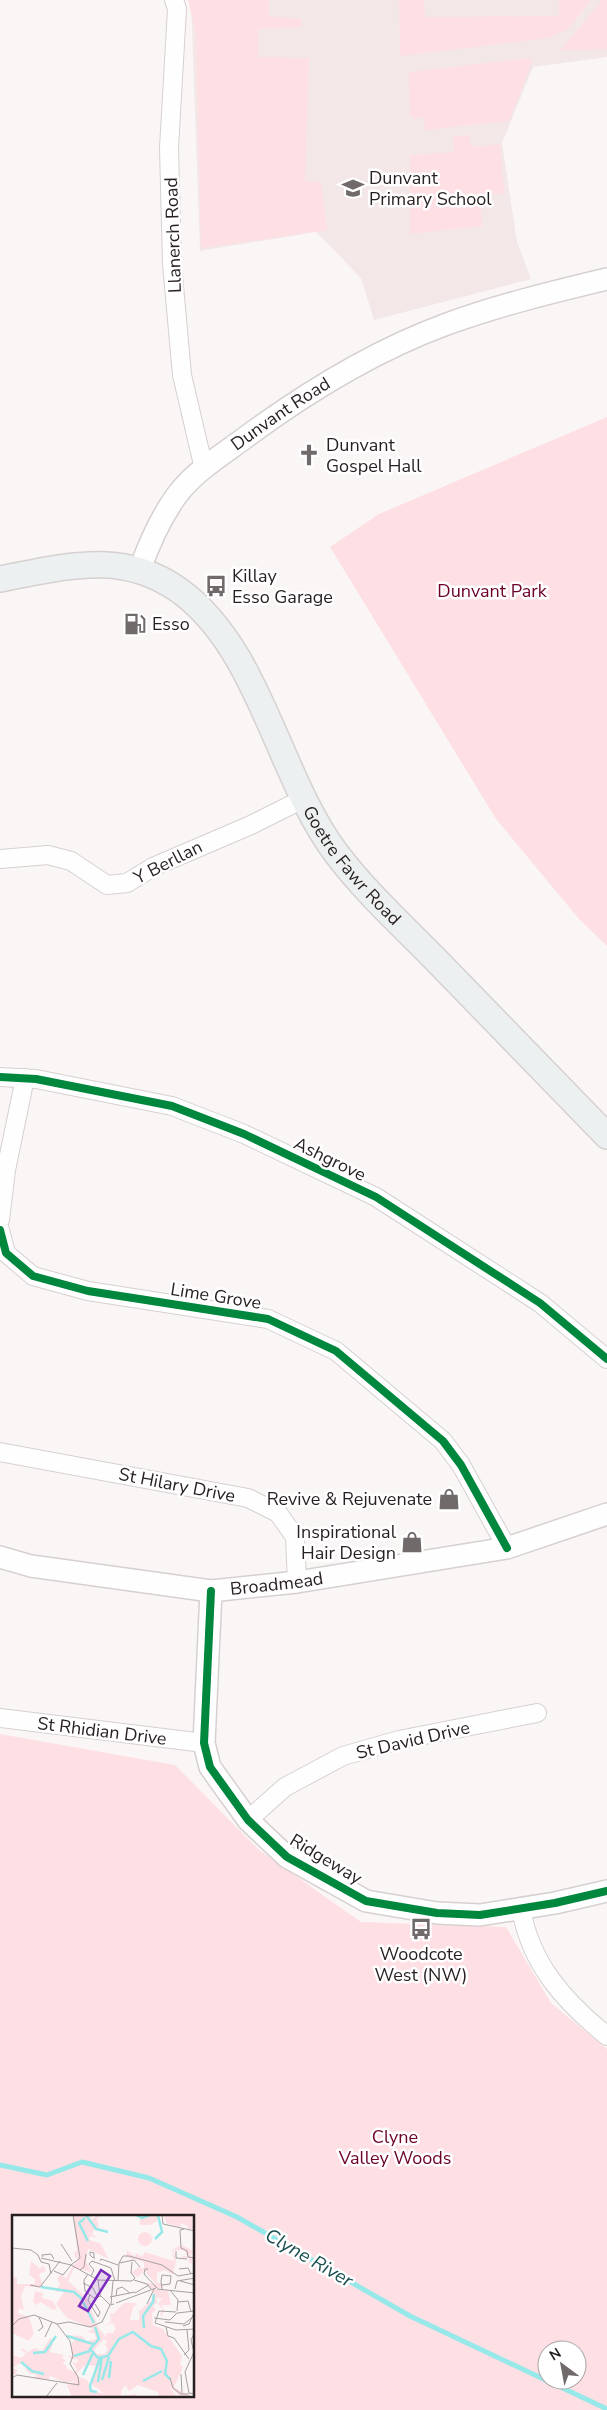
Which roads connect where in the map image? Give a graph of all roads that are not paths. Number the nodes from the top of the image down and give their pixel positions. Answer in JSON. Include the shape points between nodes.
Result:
{"nodes":[{"id":1,"x":174,"y":0,"type":"edge"},
{"id":2,"x":607,"y":279,"type":"edge"},
{"id":3,"x":204,"y":469,"type":"junction"},
{"id":4,"x":140,"y":569,"type":"junction"},
{"id":5,"x":0,"y":579,"type":"edge"},
{"id":6,"x":305,"y":798,"type":"junction"},
{"id":7,"x":0,"y":859,"type":"edge"},
{"id":8,"x":0,"y":1077,"type":"edge"},
{"id":9,"x":25,"y":1078,"type":"junction"},
{"id":10,"x":607,"y":1136,"type":"edge"},
{"id":11,"x":0,"y":1220,"type":"edge"},
{"id":12,"x":0,"y":1230,"type":"edge"},
{"id":13,"x":3,"y":1255,"type":"edge"},
{"id":14,"x":607,"y":1359,"type":"edge"},
{"id":15,"x":0,"y":1452,"type":"edge"},
{"id":16,"x":607,"y":1514,"type":"edge"},
{"id":17,"x":507,"y":1548,"type":"junction"},
{"id":18,"x":0,"y":1558,"type":"edge"},
{"id":19,"x":297,"y":1582,"type":"junction"},
{"id":20,"x":211,"y":1591,"type":"junction"},
{"id":21,"x":538,"y":1714,"type":"dead end"},
{"id":22,"x":0,"y":1718,"type":"edge"},
{"id":23,"x":204,"y":1743,"type":"junction"},
{"id":24,"x":248,"y":1820,"type":"junction"},
{"id":25,"x":607,"y":1891,"type":"edge"},
{"id":26,"x":521,"y":1908,"type":"junction"},
{"id":27,"x":607,"y":2036,"type":"edge"}],
"edges":[{"from":1,"to":3,"type":"street","name":"Llanerch Road","via":[[177,9],[170,148],[172,264],[182,375]]},
{"from":2,"to":3,"type":"street","name":"Dunvant Road","via":[[493,308],[408,340],[265,423]]},
{"from":3,"to":4,"type":"street","name":"Dunvant Road","via":[[176,496],[151,541]]},
{"from":4,"to":5,"type":"main road","via":[[125,565],[95,565]]},
{"from":4,"to":6,"type":"main road","name":"Goetre Fawr Road","via":[[180,591],[199,607],[234,650]]},
{"from":6,"to":7,"type":"street","name":"Y Berllan","via":[[153,867],[127,883],[107,885],[72,861],[48,855]]},
{"from":6,"to":10,"type":"main road","name":"Goetre Fawr Road","via":[[335,852],[360,881]]},
{"from":8,"to":9,"type":"street","name":"Ashgrove"},
{"from":9,"to":11,"type":"street","via":[[6,1170]]},
{"from":9,"to":14,"type":"street","name":"Ashgrove","via":[[172,1106],[244,1134],[316,1168],[376,1197],[449,1243],[540,1303]]},
{"from":12,"to":13,"type":"street","name":"Lime Grove"},
{"from":13,"to":17,"type":"street","name":"Lime Grove","via":[[33,1276],[88,1291],[268,1319],[336,1351],[443,1441],[461,1465]]},
{"from":15,"to":19,"type":"street","name":"St Hilary Drive","via":[[248,1498],[278,1513],[295,1537]]},
{"from":16,"to":17,"type":"street","name":"Broadmead"},
{"from":17,"to":19,"type":"street","name":"Broadmead"},
{"from":18,"to":20,"type":"street","name":"Broadmead","via":[[31,1566]]},
{"from":19,"to":20,"type":"street","name":"Broadmead"},
{"from":20,"to":23,"type":"street","name":"Ridgeway"},
{"from":21,"to":24,"type":"street","name":"St David Drive","via":[[399,1740],[343,1756],[285,1787]]},
{"from":22,"to":23,"type":"street","name":"St Rhidian Drive"},
{"from":23,"to":24,"type":"street","name":"Ridgeway","via":[[210,1767]]},
{"from":24,"to":26,"type":"street","name":"Ridgeway","via":[[287,1857],[366,1900],[437,1913],[480,1915]]},
{"from":25,"to":26,"type":"street","name":"Ridgeway"},
{"from":26,"to":27,"type":"street","via":[[532,1949],[552,1983],[566,2000]]}]}
